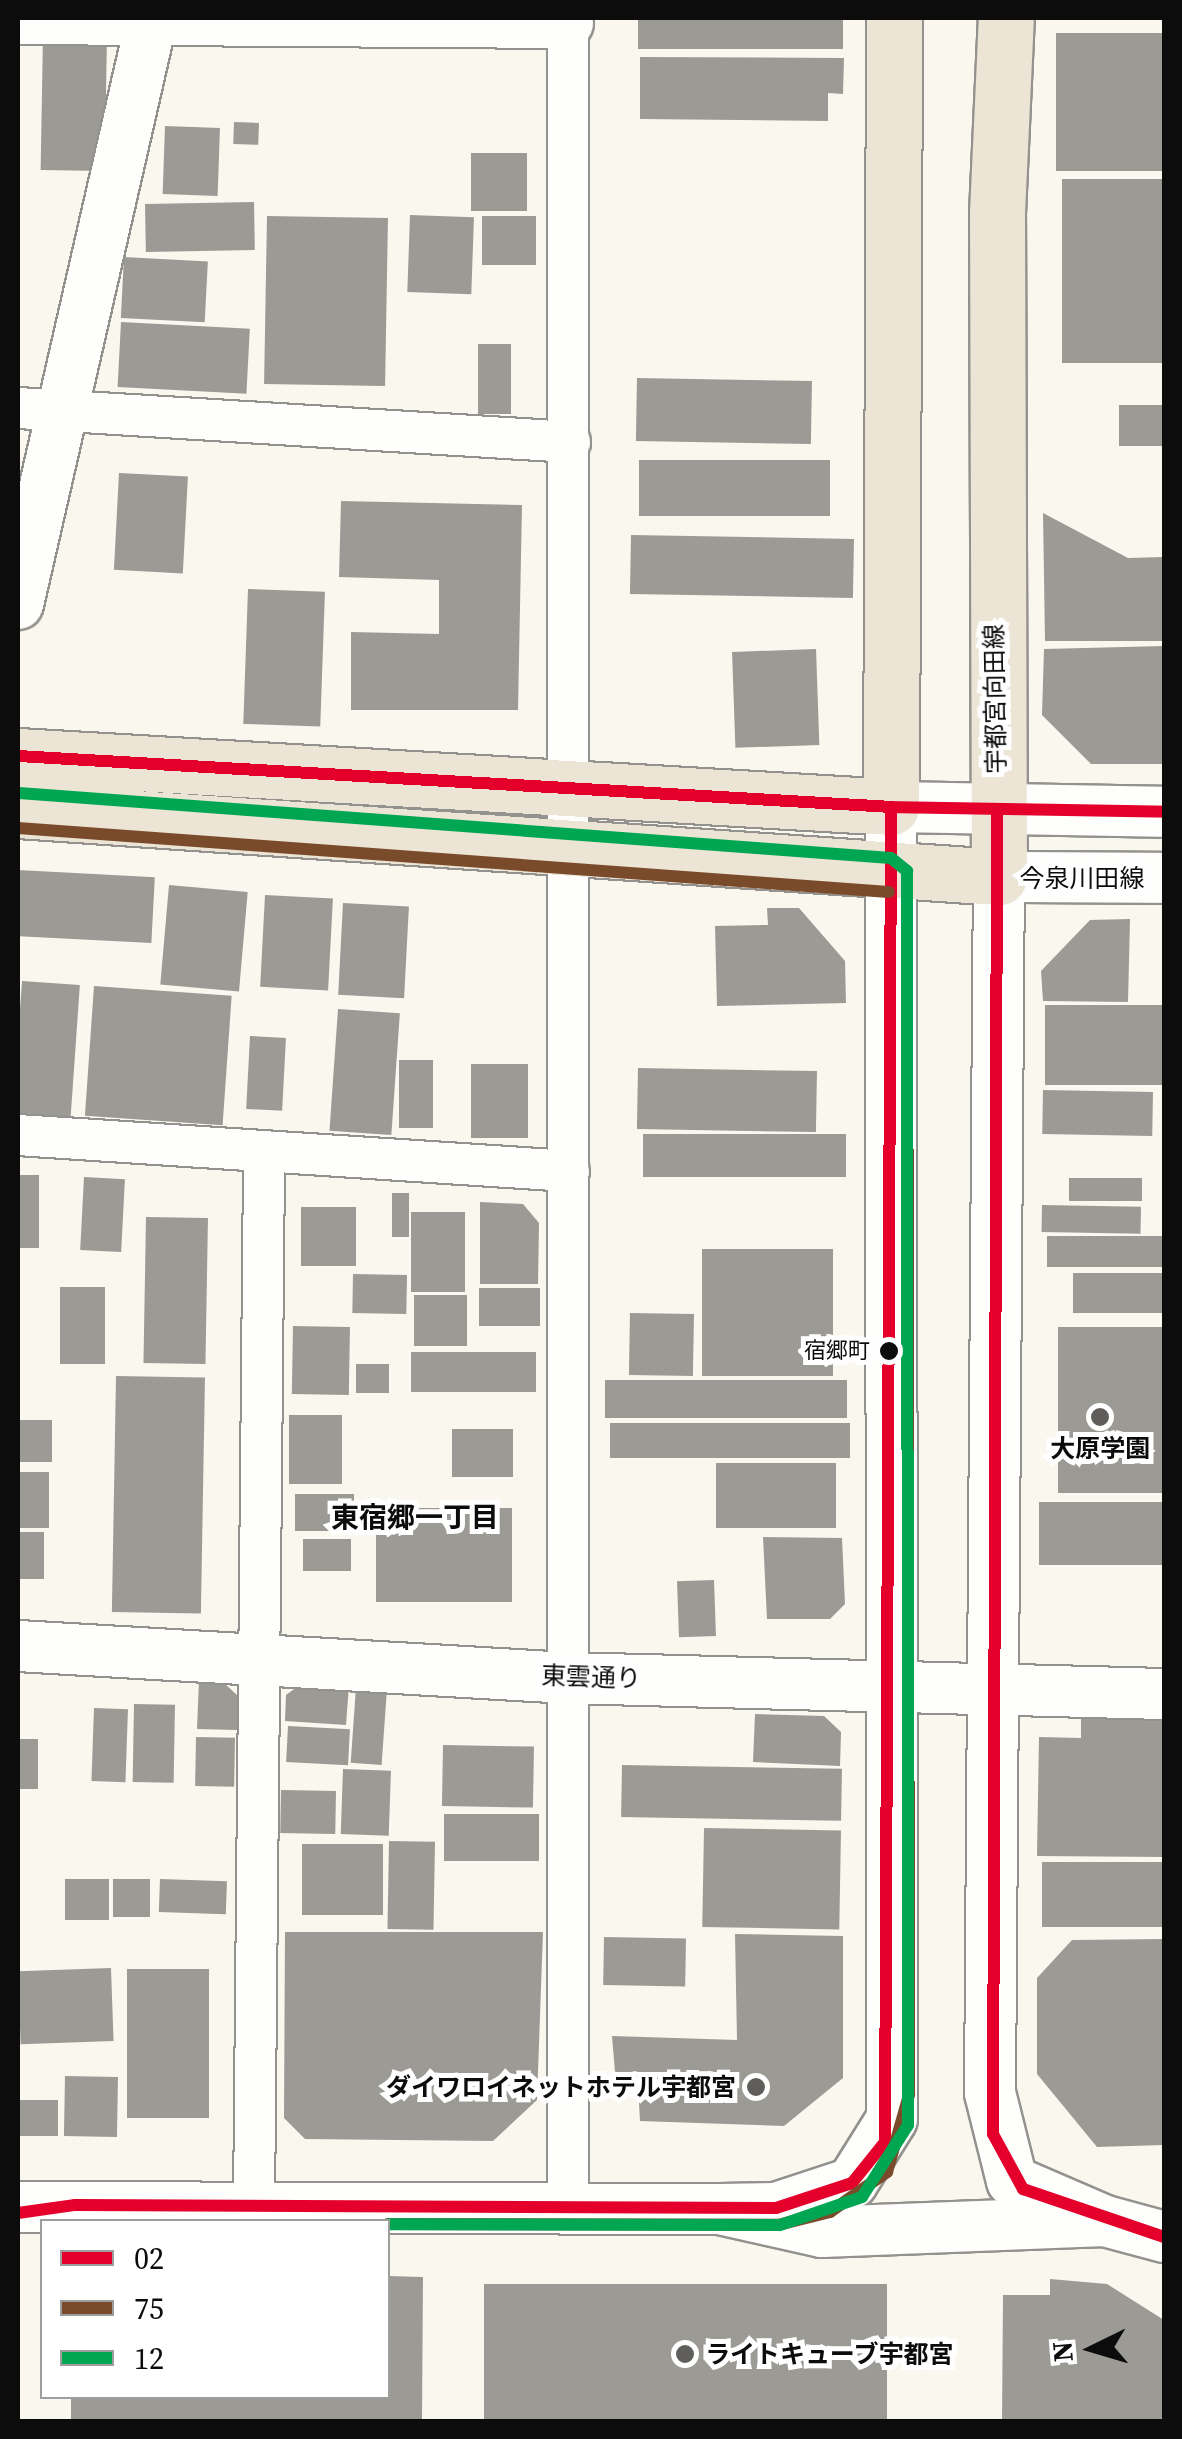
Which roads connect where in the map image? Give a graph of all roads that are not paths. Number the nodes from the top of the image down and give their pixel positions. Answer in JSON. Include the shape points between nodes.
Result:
{"nodes":[{"id":1,"x":18,"y":18,"type":"edge"},
{"id":2,"x":152,"y":18,"type":"edge"},
{"id":3,"x":894,"y":18,"type":"edge"},
{"id":4,"x":1006,"y":18,"type":"edge"},
{"id":5,"x":568,"y":20,"type":"edge"},
{"id":6,"x":40,"y":410,"type":"edge"},
{"id":7,"x":570,"y":442,"type":"junction"},
{"id":8,"x":18,"y":604,"type":"edge"},
{"id":9,"x":18,"y":756,"type":"edge"},
{"id":10,"x":572,"y":789,"type":"junction"},
{"id":11,"x":891,"y":807,"type":"junction"},
{"id":12,"x":18,"y":810,"type":"edge"},
{"id":13,"x":997,"y":810,"type":"junction"},
{"id":14,"x":1164,"y":812,"type":"edge"},
{"id":15,"x":570,"y":847,"type":"junction"},
{"id":16,"x":890,"y":875,"type":"junction"},
{"id":17,"x":999,"y":878,"type":"junction"},
{"id":18,"x":1164,"y":878,"type":"edge"},
{"id":19,"x":18,"y":1135,"type":"edge"},
{"id":20,"x":264,"y":1156,"type":"junction"},
{"id":21,"x":569,"y":1171,"type":"junction"},
{"id":22,"x":18,"y":1646,"type":"edge"},
{"id":23,"x":255,"y":1655,"type":"junction"},
{"id":24,"x":568,"y":1678,"type":"junction"},
{"id":25,"x":894,"y":1686,"type":"junction"},
{"id":26,"x":995,"y":1688,"type":"junction"},
{"id":27,"x":1164,"y":1694,"type":"edge"},
{"id":28,"x":254,"y":2206,"type":"junction"},
{"id":29,"x":568,"y":2207,"type":"junction"},
{"id":30,"x":22,"y":2209,"type":"edge"},
{"id":31,"x":720,"y":2209,"type":"junction"},
{"id":32,"x":1106,"y":2221,"type":"junction"},
{"id":33,"x":1164,"y":2237,"type":"edge"}],
"edges":[{"from":1,"to":2,"type":"street"},
{"from":2,"to":5,"type":"street"},
{"from":2,"to":6,"type":"street"},
{"from":3,"to":11,"type":"main road"},
{"from":4,"to":13,"type":"main road","name":"宇都宮向田線","via":[[997,233]]},
{"from":5,"to":7,"type":"street"},
{"from":6,"to":7,"type":"street"},
{"from":6,"to":8,"type":"street"},
{"from":7,"to":10,"type":"street"},
{"from":9,"to":10,"type":"main road"},
{"from":10,"to":11,"type":"main road"},
{"from":10,"to":15,"type":"street"},
{"from":11,"to":13,"type":"street"},
{"from":11,"to":16,"type":"street"},
{"from":12,"to":15,"type":"main road"},
{"from":13,"to":14,"type":"street"},
{"from":13,"to":17,"type":"main road","name":"宇都宮向田線"},
{"from":15,"to":16,"type":"main road"},
{"from":15,"to":21,"type":"street"},
{"from":16,"to":17,"type":"main road"},
{"from":16,"to":25,"type":"street"},
{"from":17,"to":18,"type":"street","name":"今泉川田線"},
{"from":17,"to":26,"type":"street"},
{"from":19,"to":20,"type":"street"},
{"from":20,"to":21,"type":"street"},
{"from":20,"to":23,"type":"street"},
{"from":21,"to":24,"type":"street"},
{"from":22,"to":23,"type":"street","name":"東雲通り"},
{"from":23,"to":24,"type":"street","name":"東雲通り"},
{"from":23,"to":28,"type":"street"},
{"from":24,"to":25,"type":"street","name":"東雲通り"},
{"from":24,"to":29,"type":"street"},
{"from":25,"to":26,"type":"street","name":"東雲通り"},
{"from":25,"to":31,"type":"street","via":[[885,2142],[852,2183],[822,2197]]},
{"from":26,"to":27,"type":"street","name":"東雲通り"},
{"from":26,"to":32,"type":"street","via":[[993,2134],[1023,2189]]},
{"from":28,"to":29,"type":"street"},
{"from":28,"to":30,"type":"street"},
{"from":29,"to":31,"type":"street"},
{"from":31,"to":32,"type":"street","via":[[822,2232]]},
{"from":32,"to":33,"type":"street"}]}
